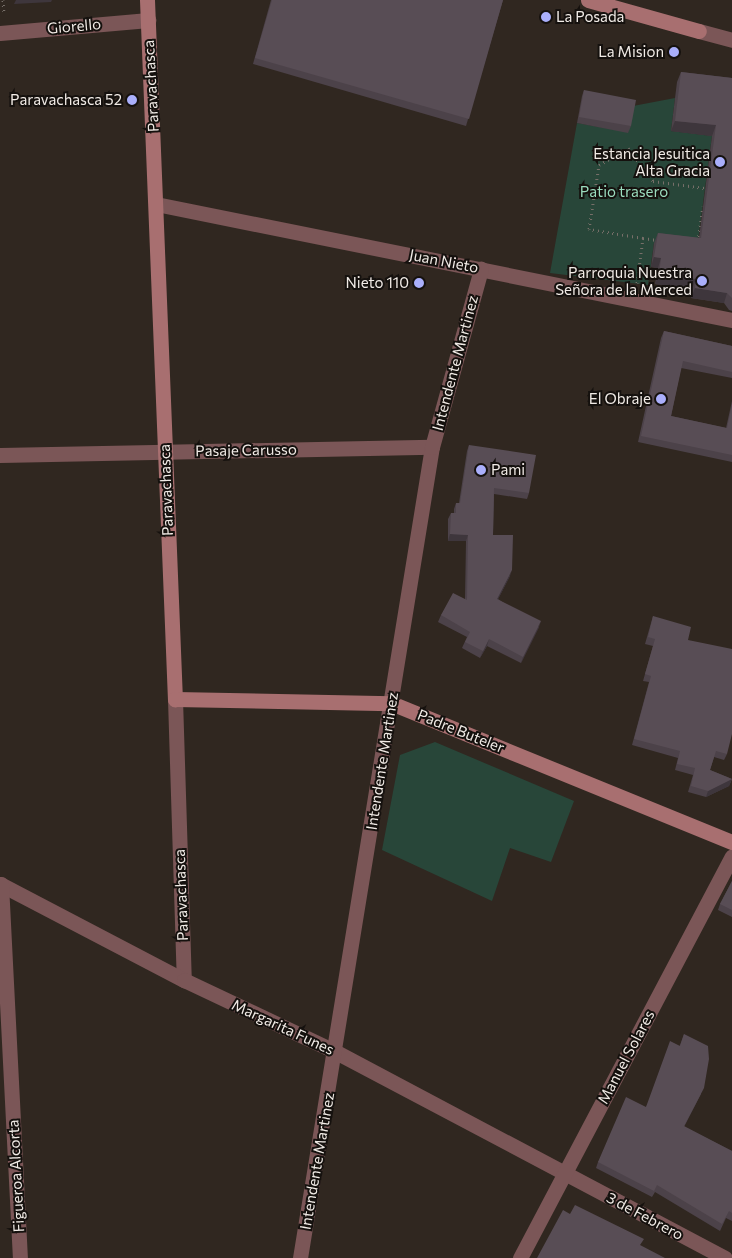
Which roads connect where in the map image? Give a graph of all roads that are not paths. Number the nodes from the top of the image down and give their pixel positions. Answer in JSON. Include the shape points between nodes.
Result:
{"nodes":[{"id":1,"x":147,"y":0,"type":"edge"},
{"id":2,"x":588,"y":0,"type":"edge"},
{"id":3,"x":148,"y":20,"type":"junction"},
{"id":4,"x":0,"y":33,"type":"edge"},
{"id":5,"x":732,"y":40,"type":"edge"},
{"id":6,"x":156,"y":204,"type":"junction"},
{"id":7,"x":481,"y":269,"type":"junction"},
{"id":8,"x":732,"y":320,"type":"edge"},
{"id":9,"x":432,"y":446,"type":"junction"},
{"id":10,"x":164,"y":451,"type":"junction"},
{"id":11,"x":0,"y":455,"type":"edge"},
{"id":12,"x":175,"y":699,"type":"junction"},
{"id":13,"x":391,"y":703,"type":"junction"},
{"id":14,"x":732,"y":842,"type":"edge"},
{"id":15,"x":732,"y":856,"type":"edge"},
{"id":16,"x":0,"y":884,"type":"edge"},
{"id":17,"x":184,"y":980,"type":"junction"},
{"id":18,"x":336,"y":1052,"type":"junction"},
{"id":19,"x":564,"y":1173,"type":"junction"},
{"id":20,"x":20,"y":1258,"type":"edge"},
{"id":21,"x":300,"y":1258,"type":"edge"},
{"id":22,"x":520,"y":1258,"type":"edge"},
{"id":23,"x":725,"y":1258,"type":"edge"}],
"edges":[{"from":1,"to":3,"type":"street","name":"Paravachasca"},
{"from":2,"to":5,"type":"street"},
{"from":3,"to":4,"type":"street","name":"Giorello"},
{"from":3,"to":6,"type":"street","name":"Paravachasca"},
{"from":6,"to":7,"type":"street","name":"Juan Nieto"},
{"from":6,"to":10,"type":"street","name":"Paravachasca"},
{"from":7,"to":8,"type":"street","name":"Juan Nieto"},
{"from":7,"to":9,"type":"street","name":"Intendente Martinez"},
{"from":9,"to":10,"type":"street","name":"Pasaje Carusso"},
{"from":9,"to":13,"type":"street","name":"Intendente Martinez"},
{"from":10,"to":11,"type":"street","name":"Pasaje Carusso"},
{"from":10,"to":12,"type":"street","name":"Paravachasca"},
{"from":12,"to":13,"type":"street","name":"Padre Buteler"},
{"from":12,"to":17,"type":"street","name":"Paravachasca"},
{"from":13,"to":14,"type":"street","name":"Padre Buteler"},
{"from":13,"to":18,"type":"street","name":"Intendente Martinez"},
{"from":15,"to":19,"type":"street","name":"Manuel Solares"},
{"from":16,"to":17,"type":"street","name":"Margarita Funes"},
{"from":16,"to":20,"type":"street","name":"Figueroa Alcorta"},
{"from":17,"to":18,"type":"street","name":"Margarita Funes"},
{"from":18,"to":19,"type":"street","name":"Margarita Funes"},
{"from":18,"to":21,"type":"street","name":"Intendente Martinez"},
{"from":19,"to":22,"type":"street","name":"Manuel Solares"},
{"from":19,"to":23,"type":"street","name":"3 de Febrero"}]}
